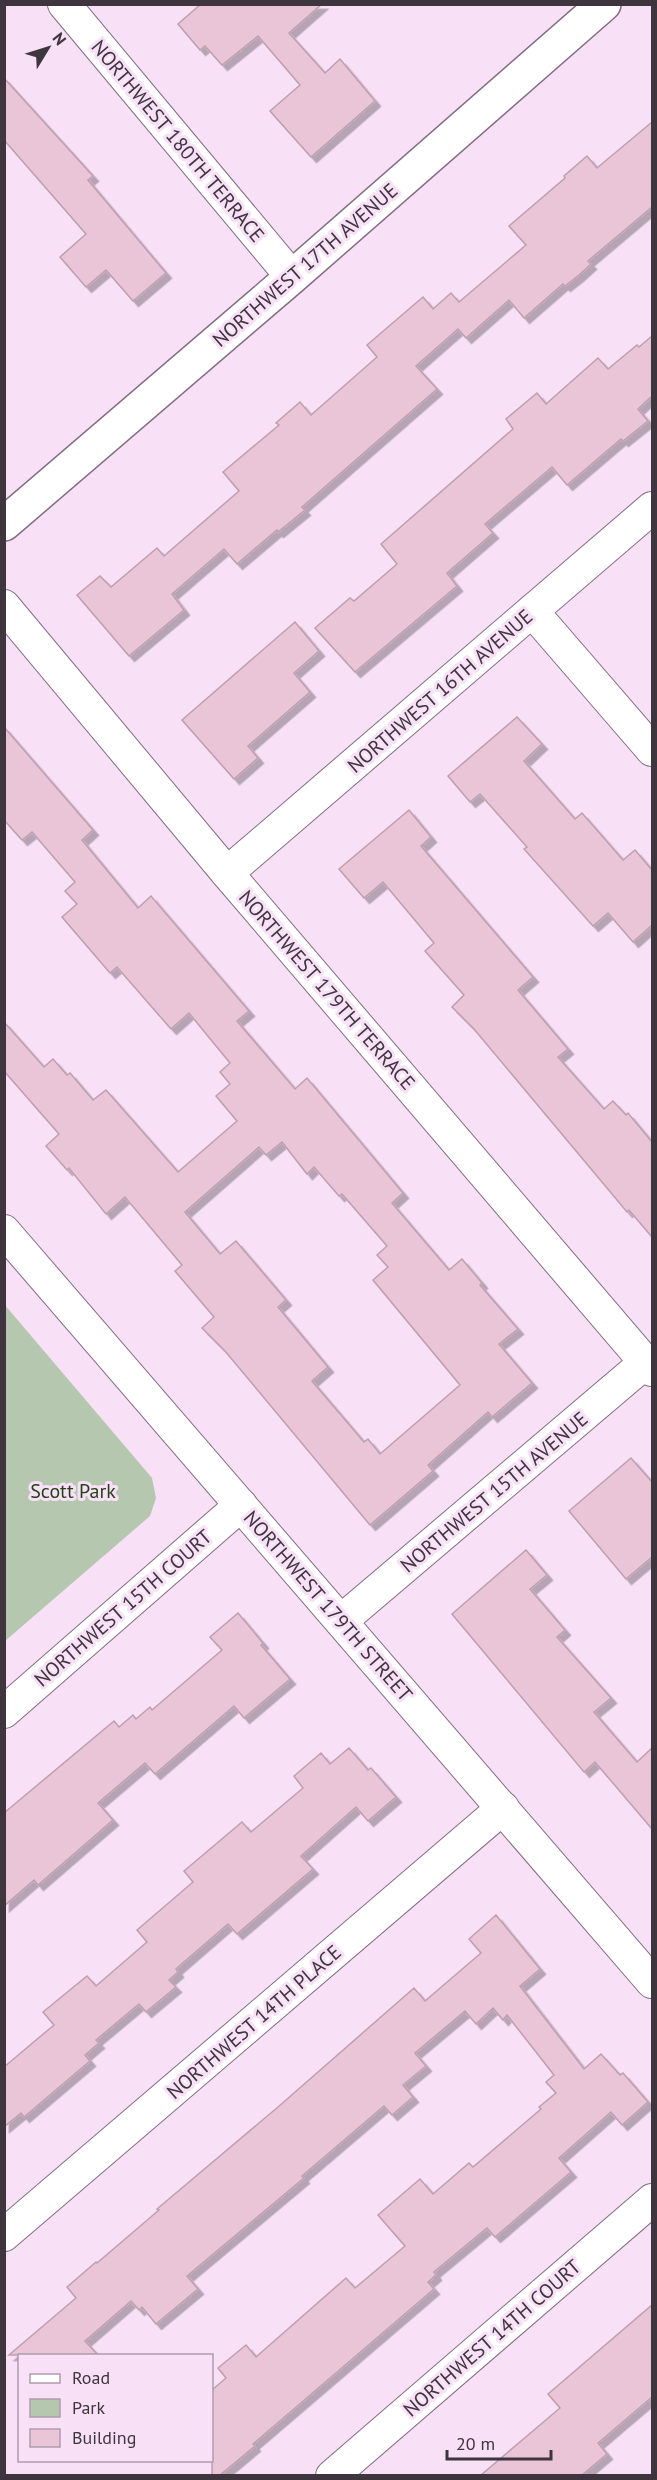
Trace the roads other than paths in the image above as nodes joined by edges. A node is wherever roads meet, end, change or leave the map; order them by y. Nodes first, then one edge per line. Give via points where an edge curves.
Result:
1 (64, 4) edge
2 (604, 4) edge
3 (292, 278) junction
4 (652, 508) edge
5 (4, 524) edge
6 (4, 606) edge
7 (532, 611) junction
8 (652, 750) edge
9 (227, 873) junction
10 (4, 1230) edge
11 (649, 1366) edge
12 (241, 1505) junction
13 (341, 1621) junction
14 (4, 1712) edge
15 (502, 1808) junction
16 (652, 1982) edge
17 (652, 2200) edge
18 (4, 2235) edge
19 (332, 2475) edge

1 - 3 street, NORTHWEST 180TH TERRACE
2 - 3 street, NORTHWEST 17TH AVENUE
3 - 5 street, NORTHWEST 17TH AVENUE
4 - 7 street, NORTHWEST 16TH AVENUE
6 - 9 street, NORTHWEST 179TH TERRACE
7 - 8 street
7 - 9 street, NORTHWEST 16TH AVENUE
9 - 11 street, NORTHWEST 179TH TERRACE
10 - 12 street, NORTHWEST 179TH STREET
11 - 13 street, NORTHWEST 15TH AVENUE
12 - 13 street, NORTHWEST 179TH STREET
12 - 14 street, NORTHWEST 15TH COURT
13 - 15 street, NORTHWEST 179TH STREET
15 - 16 street, NORTHWEST 179TH STREET
15 - 18 street, NORTHWEST 14TH PLACE
17 - 19 street, NORTHWEST 14TH COURT

